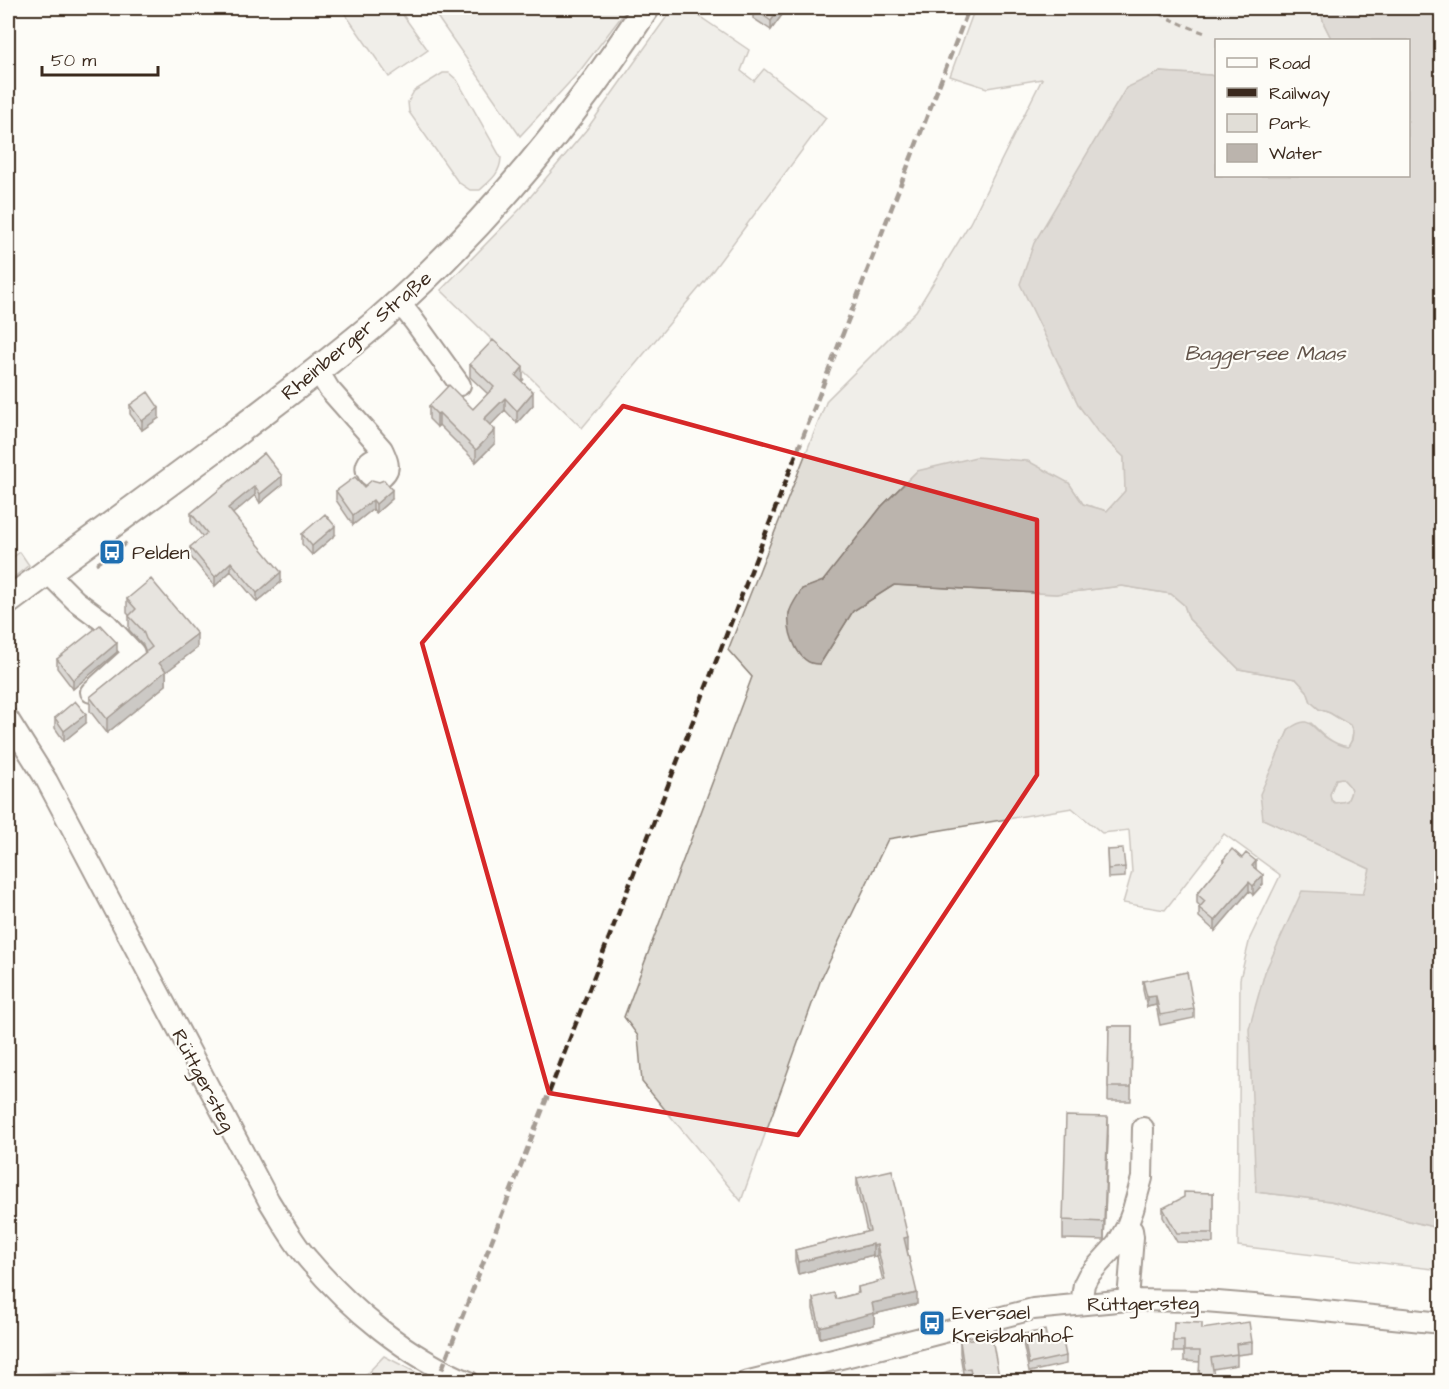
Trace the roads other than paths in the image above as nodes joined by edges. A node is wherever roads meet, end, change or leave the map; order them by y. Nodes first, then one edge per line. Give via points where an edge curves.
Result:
1 (646, 8) edge
2 (399, 302) junction
3 (318, 371) junction
4 (460, 386) dead end
5 (386, 459) dead end
6 (47, 572) junction
7 (8, 601) edge
8 (91, 692) dead end
9 (8, 719) edge
10 (1143, 1128) dead end
11 (1127, 1226) junction
12 (1128, 1300) junction
13 (1081, 1304) junction
14 (1442, 1323) edge
15 (459, 1380) edge
16 (745, 1382) edge

1 - 2 main road, Rheinberger Straße via 597,79 504,197
2 - 3 main road, Rheinberger Straße
2 - 4 street
3 - 5 street
3 - 6 main road, Rheinberger Straße
6 - 7 main road, Rheinberger Straße
6 - 8 street via 134,653
9 - 15 street, Rüttgersteg via 47,781 269,1202 306,1257 351,1305 403,1347
10 - 11 street via 1142,1178
11 - 12 street via 1133,1237
11 - 13 street via 1117,1244 1088,1276
12 - 13 street, Rüttgersteg
12 - 14 street, Rüttgersteg via 1205,1301
13 - 16 street, Rüttgersteg via 1033,1309

